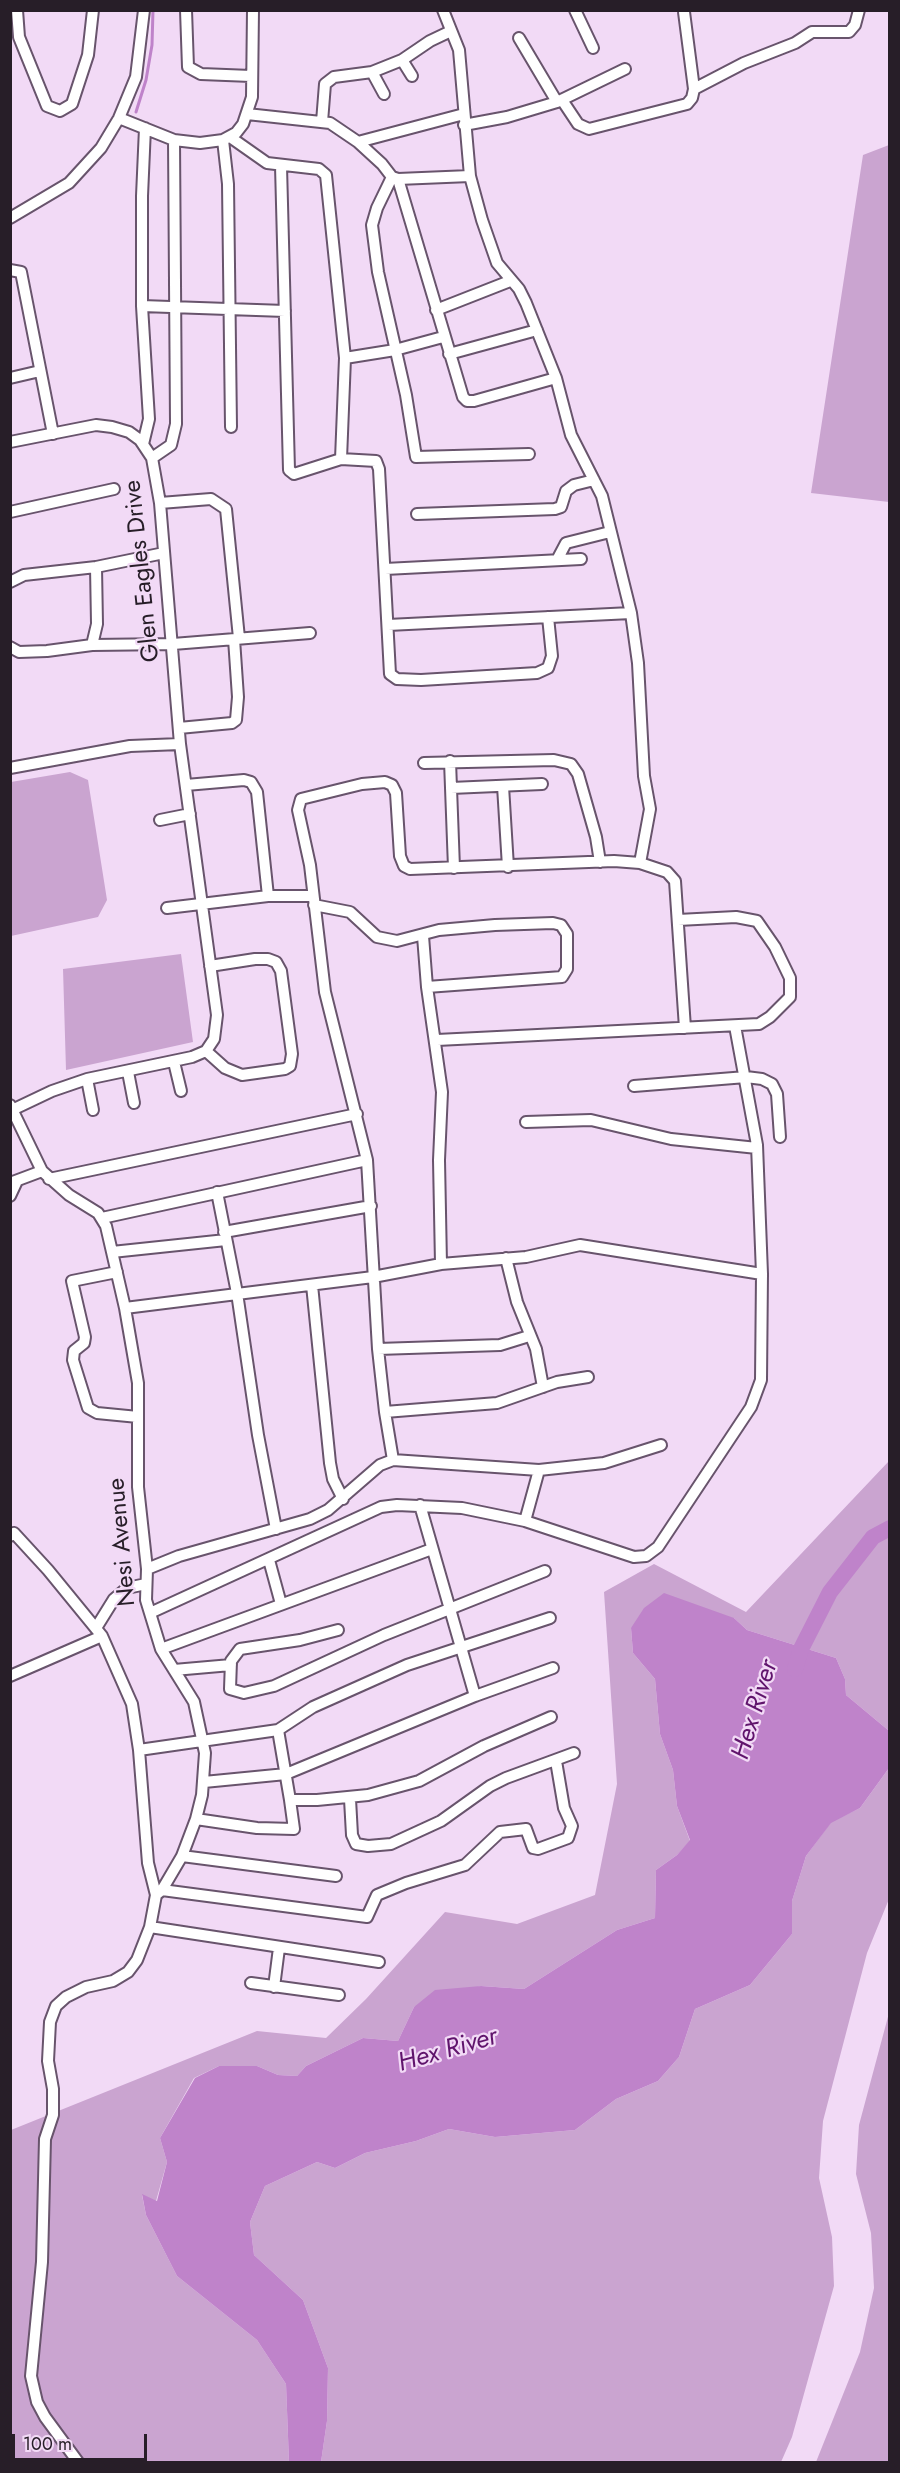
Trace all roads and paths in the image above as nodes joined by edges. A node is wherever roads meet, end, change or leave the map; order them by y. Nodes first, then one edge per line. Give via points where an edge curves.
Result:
1 (16, 10) edge
2 (93, 10) edge
3 (144, 10) edge
4 (186, 10) edge
5 (253, 10) edge
6 (443, 10) edge
7 (575, 10) edge
8 (859, 10) edge
9 (684, 12) dead end
10 (452, 32) junction
11 (519, 38) dead end
12 (593, 48) dead end
13 (402, 60) junction
14 (625, 69) dead end
15 (372, 72) junction
16 (251, 76) junction
17 (412, 76) dead end
18 (694, 89) junction
19 (384, 94) dead end
20 (559, 101) junction
21 (247, 114) junction
22 (119, 118) junction
23 (464, 119) junction
24 (322, 122) junction
25 (145, 128) junction
26 (227, 139) junction
27 (174, 140) junction
28 (358, 142) junction
29 (281, 166) junction
30 (470, 176) junction
31 (395, 178) junction
32 (10, 218) edge
33 (10, 270) edge
34 (510, 280) junction
35 (142, 306) junction
36 (176, 306) junction
37 (229, 309) junction
38 (436, 310) junction
39 (285, 311) junction
40 (537, 330) junction
41 (443, 337) junction
42 (395, 350) junction
43 (449, 354) junction
44 (345, 358) junction
45 (40, 371) junction
46 (10, 378) edge
47 (556, 378) junction
48 (231, 427) dead end
49 (53, 434) junction
50 (10, 442) edge
51 (143, 444) junction
52 (529, 454) dead end
53 (152, 458) junction
54 (341, 459) junction
55 (594, 480) junction
56 (114, 489) dead end
57 (160, 503) junction
58 (10, 512) edge
59 (417, 514) dead end
60 (610, 532) junction
61 (164, 553) junction
62 (581, 559) dead end
63 (557, 560) junction
64 (96, 567) junction
65 (385, 569) junction
66 (10, 582) edge
67 (631, 613) junction
68 (548, 617) junction
69 (388, 626) junction
70 (310, 633) dead end
71 (236, 638) junction
72 (173, 644) junction
73 (92, 645) junction
74 (10, 647) edge
75 (179, 728) junction
76 (180, 744) junction
77 (450, 761) junction
78 (424, 763) dead end
79 (10, 768) edge
80 (542, 784) dead end
81 (186, 785) junction
82 (503, 786) junction
83 (451, 788) junction
84 (190, 814) junction
85 (160, 820) dead end
86 (600, 862) junction
87 (640, 863) junction
88 (508, 867) junction
89 (454, 868) junction
90 (268, 896) junction
91 (314, 901) junction
92 (202, 904) junction
93 (168, 908) dead end
94 (678, 920) junction
95 (423, 936) junction
96 (210, 966) junction
97 (427, 987) junction
98 (735, 1026) junction
99 (685, 1028) junction
100 (437, 1040) junction
101 (206, 1051) junction
102 (174, 1062) junction
103 (128, 1072) junction
104 (746, 1077) junction
105 (87, 1079) junction
106 (634, 1086) dead end
107 (181, 1091) dead end
108 (134, 1103) dead end
109 (11, 1108) edge
110 (93, 1110) dead end
111 (357, 1114) junction
112 (526, 1122) dead end
113 (780, 1137) dead end
114 (757, 1148) junction
115 (368, 1160) junction
116 (45, 1175) junction
117 (14, 1182) edge
118 (217, 1192) junction
119 (10, 1196) edge
120 (371, 1206) junction
121 (102, 1218) junction
122 (225, 1236) junction
123 (112, 1252) junction
124 (506, 1258) junction
125 (441, 1264) junction
126 (117, 1272) junction
127 (762, 1274) junction
128 (374, 1277) junction
129 (312, 1285) junction
130 (237, 1293) junction
131 (125, 1308) junction
132 (529, 1336) junction
133 (378, 1349) junction
134 (588, 1377) dead end
135 (543, 1387) junction
136 (384, 1412) junction
137 (138, 1417) junction
138 (661, 1445) dead end
139 (393, 1460) junction
140 (539, 1470) junction
141 (343, 1499) junction
142 (420, 1505) junction
143 (525, 1521) junction
144 (276, 1529) junction
145 (10, 1536) edge
146 (432, 1549) junction
147 (269, 1560) junction
148 (147, 1569) junction
149 (545, 1571) dead end
150 (146, 1584) junction
151 (281, 1604) junction
152 (450, 1610) junction
153 (150, 1613) junction
154 (550, 1618) dead end
155 (338, 1630) dead end
156 (99, 1632) junction
157 (161, 1649) junction
158 (459, 1649) junction
159 (231, 1665) junction
160 (553, 1668) dead end
161 (174, 1670) junction
162 (10, 1676) edge
163 (475, 1696) junction
164 (551, 1717) dead end
165 (278, 1730) junction
166 (204, 1740) junction
167 (139, 1750) junction
168 (574, 1754) dead end
169 (556, 1761) junction
170 (286, 1774) junction
171 (204, 1782) junction
172 (350, 1799) junction
173 (290, 1800) junction
174 (196, 1819) junction
175 (182, 1856) junction
176 (336, 1876) dead end
177 (159, 1892) junction
178 (150, 1927) junction
179 (279, 1948) junction
180 (380, 1962) dead end
181 (251, 1983) dead end
182 (274, 1987) junction
183 (339, 1995) dead end
184 (78, 2463) edge

1 - 2 street via 19,37 47,106 60,111 72,104 88,55
3 - 22 street via 136,77
4 - 16 street via 188,67 201,74
5 - 16 street
6 - 10 street
7 - 12 street
8 - 18 street via 849,32 812,32
9 - 18 street
10 - 13 street
10 - 23 street via 459,50
11 - 20 street
13 - 15 street
13 - 17 street
14 - 20 street
15 - 19 street
15 - 24 street via 334,77 325,84
16 - 21 street via 252,97
18 - 20 street via 687,104 595,129 578,124
20 - 23 street via 507,117
21 - 24 street
21 - 26 street via 243,124
22 - 25 street
22 - 32 street via 101,148 69,183
23 - 28 street
23 - 30 street
24 - 28 street via 330,123
25 - 27 street
25 - 35 street
26 - 27 street via 200,143
26 - 29 street via 267,163
26 - 37 street
27 - 36 street
28 - 31 street
29 - 39 street
29 - 44 street via 319,169 326,175
30 - 31 street
30 - 34 street via 497,263
31 - 38 street
31 - 42 street via 372,225
33 - 45 street via 21,272
34 - 38 street
34 - 40 street via 519,289
35 - 36 street
35 - 51 street via 149,419
36 - 37 street
36 - 53 street via 176,424 171,445
37 - 39 street
37 - 48 street
38 - 41 street
39 - 54 street via 289,470 294,474
40 - 43 street
40 - 47 street
41 - 42 street
41 - 43 street
42 - 44 street
42 - 52 street via 416,457
43 - 47 street via 460,392 467,401
44 - 54 street
45 - 46 street
45 - 49 street
47 - 55 street via 571,435
49 - 50 street, Glen Eagles Drive
49 - 51 street, Glen Eagles Drive via 96,425 129,432
51 - 53 street, Glen Eagles Drive
53 - 57 street, Glen Eagles Drive
54 - 65 street via 376,461 380,469
55 - 59 street via 573,485 566,491 561,507 555,509
55 - 60 street
56 - 58 street
57 - 61 street, Glen Eagles Drive
57 - 71 street via 211,499 226,508
60 - 63 street via 566,543
60 - 67 street
61 - 64 street
61 - 72 street, Glen Eagles Drive
62 - 63 street
63 - 65 street
64 - 66 street via 24,575
64 - 73 street via 97,624
65 - 69 street
67 - 68 street
67 - 87 street via 650,809
68 - 69 street
68 - 69 street via 552,656 548,668 537,673 433,679 397,679 390,674
70 - 71 street
71 - 72 street
71 - 75 street via 236,720
72 - 73 street
72 - 75 street, Glen Eagles Drive
73 - 74 street via 19,652
75 - 76 street, Glen Eagles Drive
76 - 79 street via 130,746
76 - 81 street, Glen Eagles Drive
77 - 78 street
77 - 83 street
77 - 86 street via 554,760 571,764 578,774 597,837
80 - 82 street
81 - 84 street, Glen Eagles Drive
81 - 90 street via 251,782 257,792
82 - 83 street
82 - 88 street
83 - 89 street
84 - 85 street
84 - 92 street, Glen Eagles Drive
86 - 87 street
86 - 88 street
87 - 94 street via 667,872 675,881
88 - 89 street
89 - 91 street via 404,866 392,785 362,784 301,799 298,810
90 - 91 street
90 - 92 street
91 - 95 street via 350,912 377,937 397,942
91 - 111 street via 327,1002
92 - 93 street
92 - 96 street, Glen Eagles Drive
94 - 98 street via 750,918 757,921 775,947 790,978 790,997 759,1024
94 - 99 street
95 - 97 street
95 - 97 street via 439,930 553,922 561,924 567,934 567,969 562,977
96 - 101 street, Glen Eagles Drive via 217,1028
96 - 101 street via 255,959 276,963 281,971 292,1060 290,1066 278,1072 242,1075 225,1068
97 - 100 street
98 - 99 street
98 - 104 street
99 - 100 street
100 - 125 street via 442,1092
101 - 102 street
102 - 103 street
102 - 107 street
103 - 105 street
103 - 108 street
104 - 106 street
104 - 113 street via 772,1084 777,1094
104 - 114 street
105 - 109 street
105 - 110 street
109 - 116 street
111 - 115 street
111 - 116 street
112 - 114 street via 591,1120 671,1139
114 - 127 street
115 - 118 street
115 - 120 street
116 - 117 street
116 - 121 street
117 - 119 street
118 - 121 street
118 - 122 street
120 - 122 street
120 - 128 street
121 - 123 street, Nesi Avenue
122 - 123 street
122 - 130 street
123 - 126 street, Nesi Avenue
124 - 125 street
124 - 127 street via 580,1245
124 - 132 street
125 - 128 street
126 - 131 street, Nesi Avenue
126 - 137 street via 72,1281 85,1337 74,1351 73,1360 88,1408 109,1415
127 - 143 street via 762,1371 758,1392 658,1547 646,1557 634,1557
128 - 129 street
128 - 133 street
129 - 130 street
129 - 141 street via 330,1463
130 - 131 street
130 - 144 street
131 - 137 street, Nesi Avenue via 138,1383
132 - 133 street via 500,1345
132 - 135 street via 536,1349
133 - 136 street
134 - 135 street
135 - 136 street via 497,1403
136 - 139 street
137 - 148 street, Nesi Avenue via 138,1487
138 - 140 street via 604,1463
139 - 140 street
139 - 141 street via 380,1465
140 - 143 street
141 - 144 street via 310,1519
142 - 143 street via 462,1508
142 - 146 street
142 - 147 street via 381,1507
144 - 148 street
145 - 156 street via 14,1533
146 - 151 street
146 - 152 street
147 - 151 street
147 - 153 street
148 - 150 street, Nesi Avenue
149 - 152 street
150 - 153 street, Nesi Avenue
150 - 156 street via 128,1588 114,1599
151 - 157 street
152 - 158 street
152 - 159 street via 363,1644 274,1686 244,1693 230,1689
153 - 157 street, Nesi Avenue
154 - 158 street
155 - 159 street via 240,1649 233,1655
156 - 162 street
156 - 167 street via 132,1704
157 - 161 street, Nesi Avenue
158 - 163 street
158 - 165 street via 407,1665 313,1707
159 - 161 street
160 - 163 street
161 - 166 street, Nesi Avenue via 194,1702
163 - 170 street
164 - 172 street via 484,1746 419,1781
165 - 166 street
165 - 170 street
166 - 167 street
166 - 171 street, Nesi Avenue
167 - 177 street via 148,1863
168 - 169 street
169 - 172 street via 490,1786 441,1821 391,1844 356,1844
169 - 177 street via 564,1808 572,1826 568,1838 538,1849 526,1829 500,1832 465,1865 377,1895 367,1917
170 - 171 street
170 - 173 street
171 - 174 street, Nesi Avenue
172 - 173 street
173 - 174 street via 294,1829
174 - 175 street, Nesi Avenue
175 - 176 street
175 - 177 street, Nesi Avenue
177 - 178 street, Nesi Avenue
178 - 179 street
178 - 184 street, Nesi Avenue via 143,1949 128,1972 113,1982 66,1997 56,2006 50,2022 48,2061 53,2115 45,2139 42,2262 31,2376 45,2417
179 - 180 street
179 - 182 street
181 - 182 street
182 - 183 street

